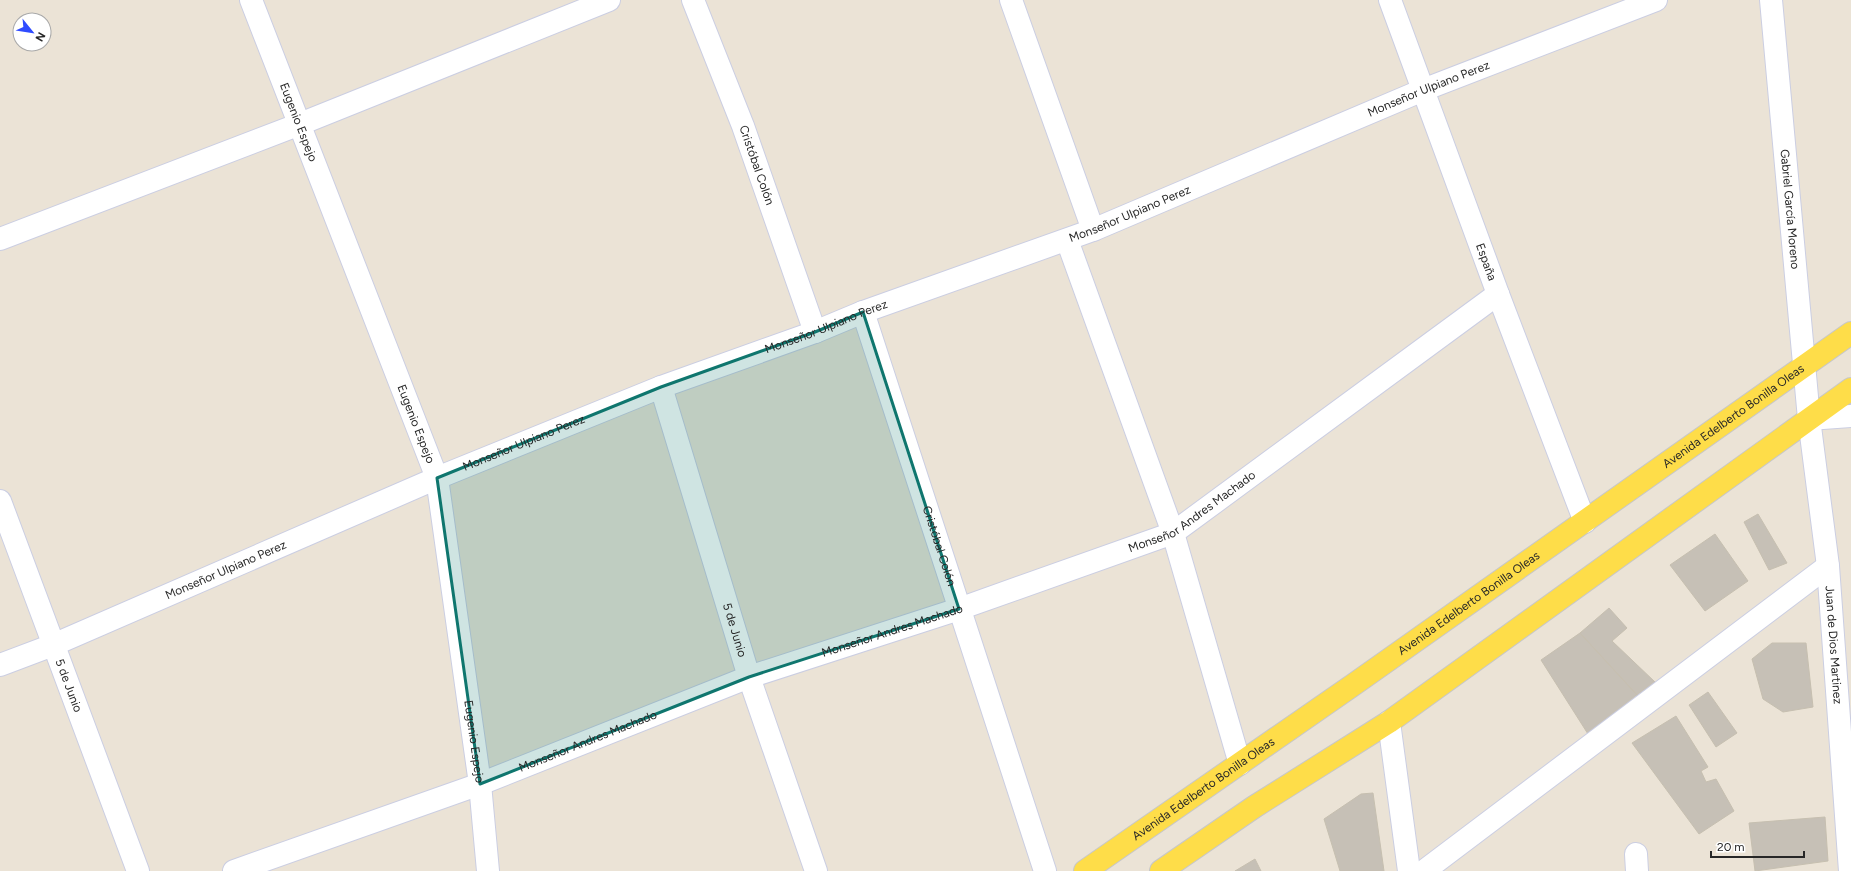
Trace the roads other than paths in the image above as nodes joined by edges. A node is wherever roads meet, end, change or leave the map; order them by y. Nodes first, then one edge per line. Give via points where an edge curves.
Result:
1 (252, 0) edge
2 (609, 0) edge
3 (693, 0) edge
4 (1011, 0) edge
5 (1390, 0) edge
6 (1656, 0) edge
7 (1771, 0) edge
8 (1424, 90) junction
9 (300, 124) junction
10 (1093, 230) junction
11 (0, 239) edge
12 (1067, 240) junction
13 (1498, 294) junction
14 (863, 312) junction
15 (815, 332) junction
16 (1851, 333) edge
17 (1804, 367) junction
18 (661, 387) junction
19 (1851, 389) edge
20 (1851, 416) edge
21 (1809, 419) junction
22 (436, 478) junction
23 (0, 501) edge
24 (1585, 522) junction
25 (1173, 533) junction
26 (1828, 566) junction
27 (959, 609) junction
28 (53, 645) junction
29 (0, 665) edge
30 (749, 678) junction
31 (1389, 722) junction
32 (1240, 764) junction
33 (480, 784) junction
34 (138, 871) edge
35 (234, 871) edge
36 (488, 871) edge
37 (816, 871) edge
38 (1044, 871) edge
39 (1085, 871) edge
40 (1161, 871) edge
41 (1409, 871) edge
42 (1424, 871) edge
43 (1850, 871) edge

1 - 9 street, Eugenio Espejo
2 - 9 street
3 - 15 street, Cristóbal Colón via 743,126
4 - 10 street
5 - 8 street, España
6 - 8 street, Monseñor Ulpiano Perez
7 - 17 street, Gabriel García Moreno
8 - 10 street, Monseñor Ulpiano Perez
8 - 13 street, España
9 - 11 street
9 - 22 street, Eugenio Espejo
10 - 12 street, Monseñor Ulpiano Perez
12 - 14 street, Monseñor Ulpiano Perez
12 - 25 street
13 - 24 street, España
13 - 25 street, Monseñor Andres Machado
14 - 15 street, Monseñor Ulpiano Perez
14 - 27 street, Cristóbal Colón
15 - 18 street, Monseñor Ulpiano Perez
16 - 17 main road, Avenida Edelberto Bonilla Oleas
17 - 21 street, Gabriel García Moreno
17 - 24 main road, Avenida Edelberto Bonilla Oleas
18 - 22 street, Monseñor Ulpiano Perez
18 - 30 street, 5 de Junio
19 - 21 main road
20 - 21 street
21 - 26 street, Juan de Dios Martinez
21 - 31 main road
22 - 28 street, Monseñor Ulpiano Perez
22 - 33 street, Eugenio Espejo
23 - 28 street, 5 de Junio
24 - 32 main road, Avenida Edelberto Bonilla Oleas
25 - 27 street, Monseñor Andres Machado
25 - 32 street
26 - 42 street
26 - 43 street, Juan de Dios Martinez
27 - 30 street, Monseñor Andres Machado
27 - 38 street, Cristóbal Colón
28 - 29 street, Monseñor Ulpiano Perez
28 - 34 street, 5 de Junio
30 - 33 street, Monseñor Andres Machado
30 - 37 street, 5 de Junio
31 - 40 main road via 1254,807
31 - 41 street
32 - 39 main road, Avenida Edelberto Bonilla Oleas
33 - 35 street, Monseñor Andres Machado
33 - 36 street, Eugenio Espejo

